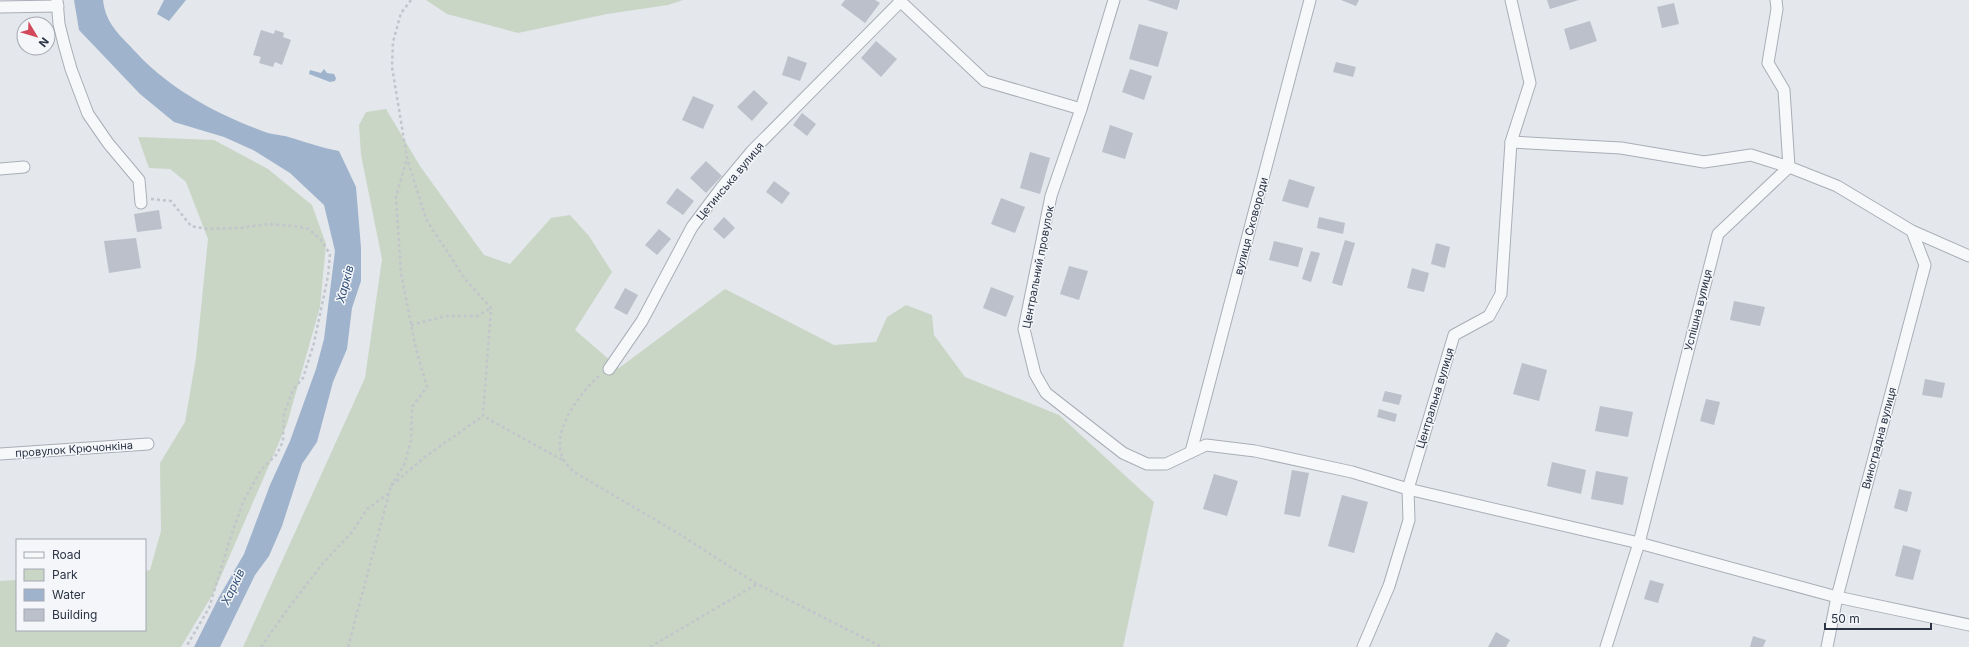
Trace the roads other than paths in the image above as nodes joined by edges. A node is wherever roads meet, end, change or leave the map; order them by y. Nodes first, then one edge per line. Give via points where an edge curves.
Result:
1 (1114, 0) edge
2 (1310, 0) edge
3 (1511, 0) edge
4 (1776, 0) edge
5 (900, 1) edge
6 (58, 3) edge
7 (0, 7) edge
8 (1080, 109) junction
9 (1511, 142) junction
10 (24, 167) dead end
11 (1789, 167) junction
12 (0, 169) edge
13 (141, 201) road end
14 (1912, 231) junction
15 (1969, 256) edge
16 (609, 368) road end
17 (148, 444) dead end
18 (1191, 452) junction
19 (0, 454) edge
20 (1408, 490) junction
21 (1639, 543) junction
22 (1837, 597) junction
23 (1969, 625) edge
24 (1363, 647) edge
25 (1606, 647) edge
26 (1827, 647) edge

1 - 8 street, Центральний провулок
2 - 18 street, вулиця Сковороди
3 - 9 street, Центральна вулиця via 1530,83
4 - 11 street via 1778,9 1768,63 1784,90
5 - 8 street, Цетинська вулиця via 985,81
5 - 16 street, Цетинська вулиця via 752,152 722,187 692,227 642,321
6 - 7 street
6 - 13 street via 59,24 69,63 88,114 139,180
8 - 18 street, Центральний провулок via 1051,196 1024,329 1035,374 1046,393 1123,453 1146,464 1166,464
9 - 11 street via 1621,148 1704,162 1751,155
9 - 20 street, Центральна вулиця via 1501,294 1489,316 1454,335
10 - 12 street
11 - 14 street via 1838,186
11 - 21 street, Успішна вулиця via 1718,234
14 - 15 street
14 - 22 street, Виноградна вулиця via 1925,265
17 - 19 street, провулок Крючонкіна
18 - 20 street, Центральний провулок via 1206,445 1255,451 1352,472
20 - 21 street, Центральний провулок
20 - 24 street, Центральна вулиця via 1409,520 1389,586
21 - 22 street, Центральний провулок
21 - 25 street, Успішна вулиця
22 - 23 street, Центральний провулок
22 - 26 street, Виноградна вулиця

